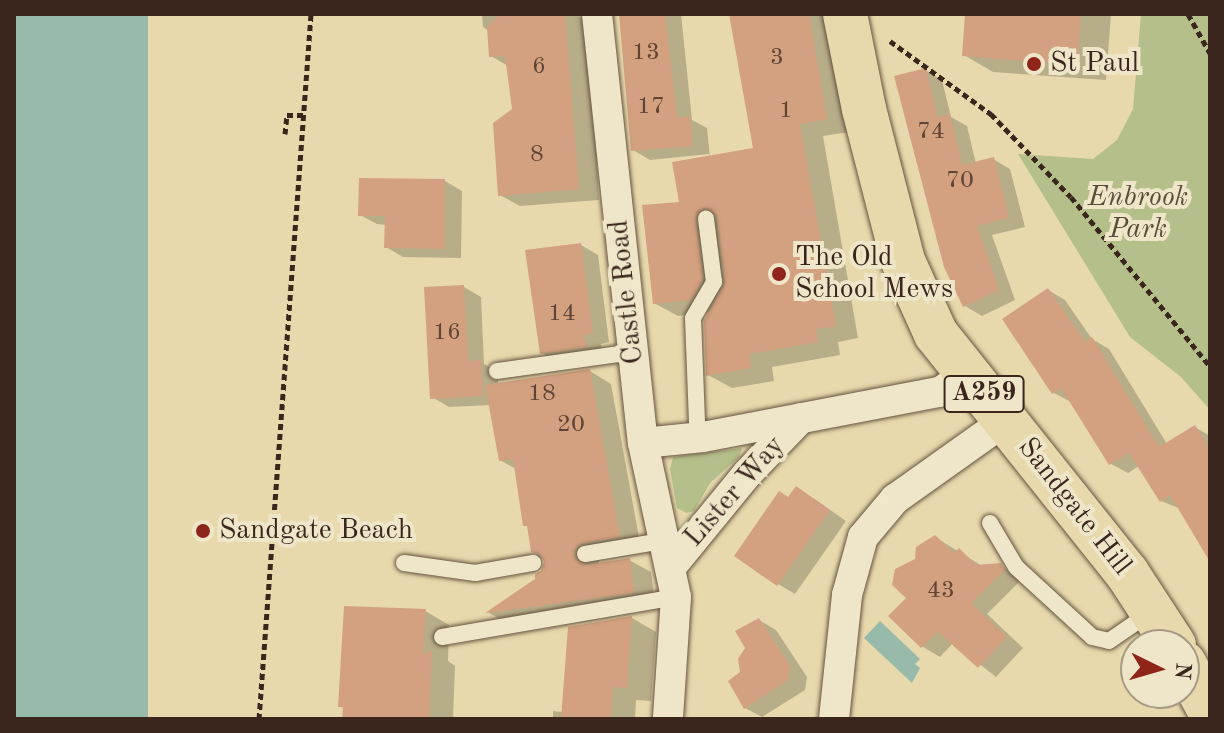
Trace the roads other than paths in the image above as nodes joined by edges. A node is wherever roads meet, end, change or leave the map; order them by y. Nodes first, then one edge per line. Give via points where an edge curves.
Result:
1 (597, 14) edge
2 (862, 26) edge
3 (706, 219) dead end
4 (634, 352) junction
5 (497, 371) dead end
6 (967, 373) junction
7 (801, 418) junction
8 (1006, 420) junction
9 (703, 437) junction
10 (643, 443) junction
11 (990, 523) dead end
12 (585, 554) dead end
13 (667, 554) junction
14 (404, 563) dead end
15 (533, 563) dead end
16 (676, 597) junction
17 (1163, 628) edge
18 (442, 637) dead end
19 (1200, 693) edge
20 (1210, 711) edge
21 (668, 719) edge
22 (834, 719) edge

1 - 4 street, Castle Road
2 - 6 highway, Sandgate Hill / A259 via 864,109 903,261 936,334
3 - 9 lane via 714,282 693,318 697,422
4 - 5 lane
4 - 10 street, Castle Road
6 - 7 street, Lister Way via 940,392
6 - 8 highway, Sandgate Hill / A259
7 - 9 street, Lister Way
7 - 13 street, Lister Way
8 - 17 highway, Sandgate Hill / A259
8 - 22 street via 895,499 863,537 847,595
9 - 10 street, Lister Way
10 - 13 street, Castle Road
11 - 17 lane via 1016,567 1092,637 1109,641
12 - 13 lane
13 - 16 street, Castle Road
14 - 15 lane via 470,573
16 - 18 lane
16 - 21 street, Castle Road
19 - 20 highway

